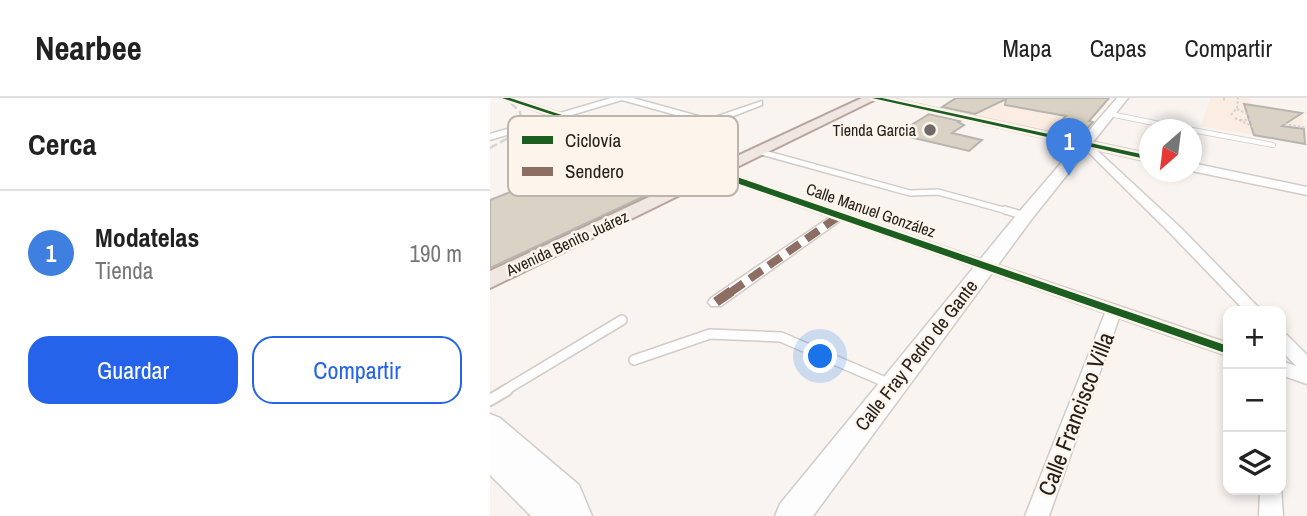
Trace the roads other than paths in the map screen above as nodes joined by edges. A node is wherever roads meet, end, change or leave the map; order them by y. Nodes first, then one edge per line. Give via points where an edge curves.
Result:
1 (505, 98) edge
2 (619, 98) edge
3 (625, 98) edge
4 (874, 98) edge
5 (759, 103) dead end
6 (527, 105) junction
7 (1114, 109) edge
8 (524, 116) edge
9 (559, 116) joint
10 (688, 116) edge
11 (725, 116) edge
12 (1141, 119) edge
13 (508, 131) edge
14 (1202, 132) edge
15 (490, 136) edge
16 (1085, 144) junction
17 (1273, 145) dead end
18 (761, 152) junction
19 (1139, 156) edge
20 (738, 163) edge
21 (1202, 169) edge
22 (738, 179) edge
23 (1307, 191) edge
24 (668, 196) edge
25 (839, 216) junction
26 (1025, 216) junction
27 (986, 266) junction
28 (490, 280) edge
29 (716, 302) dead end
30 (1249, 306) edge
31 (1114, 311) junction
32 (622, 320) dead end
33 (1286, 344) edge
34 (1223, 348) edge
35 (634, 360) dead end
36 (1307, 366) edge
37 (1284, 369) edge
38 (1307, 377) edge
39 (892, 385) junction
40 (490, 400) edge
41 (490, 426) edge
42 (490, 455) edge
43 (1271, 495) edge
44 (560, 511) edge
45 (792, 516) edge
46 (1037, 516) edge
47 (1271, 516) edge

1 - 6 street, Calle Manuel González
2 - 9 street
3 - 10 street
4 - 16 street
4 - 18 main road, Avenida Benito Juárez
5 - 11 street
6 - 8 street via 520,109
6 - 9 street, Calle Manuel González
7 - 12 lane
7 - 16 main road, Calle Fray Pedro de Gante
13 - 15 street
14 - 17 lane
16 - 19 street
16 - 26 main road, Calle Fray Pedro de Gante
16 - 30 street
18 - 20 main road, Avenida Benito Juárez
18 - 26 lane via 910,194 938,192
21 - 23 street
22 - 25 street, Calle Manuel González
24 - 28 main road, Avenida Benito Juárez
25 - 27 street, Calle Manuel González
25 - 29 street
26 - 27 main road, Calle Fray Pedro de Gante
27 - 31 street, Calle Manuel González
27 - 39 main road, Calle Fray Pedro de Gante
31 - 34 street, Calle Manuel González
31 - 46 street, Calle Francisco Villa
32 - 40 lane
33 - 36 street
35 - 39 lane via 710,334 781,337
37 - 38 street
39 - 45 main road, Calle Fray Pedro de Gante
41 - 44 street
42 - 44 street
43 - 47 street

